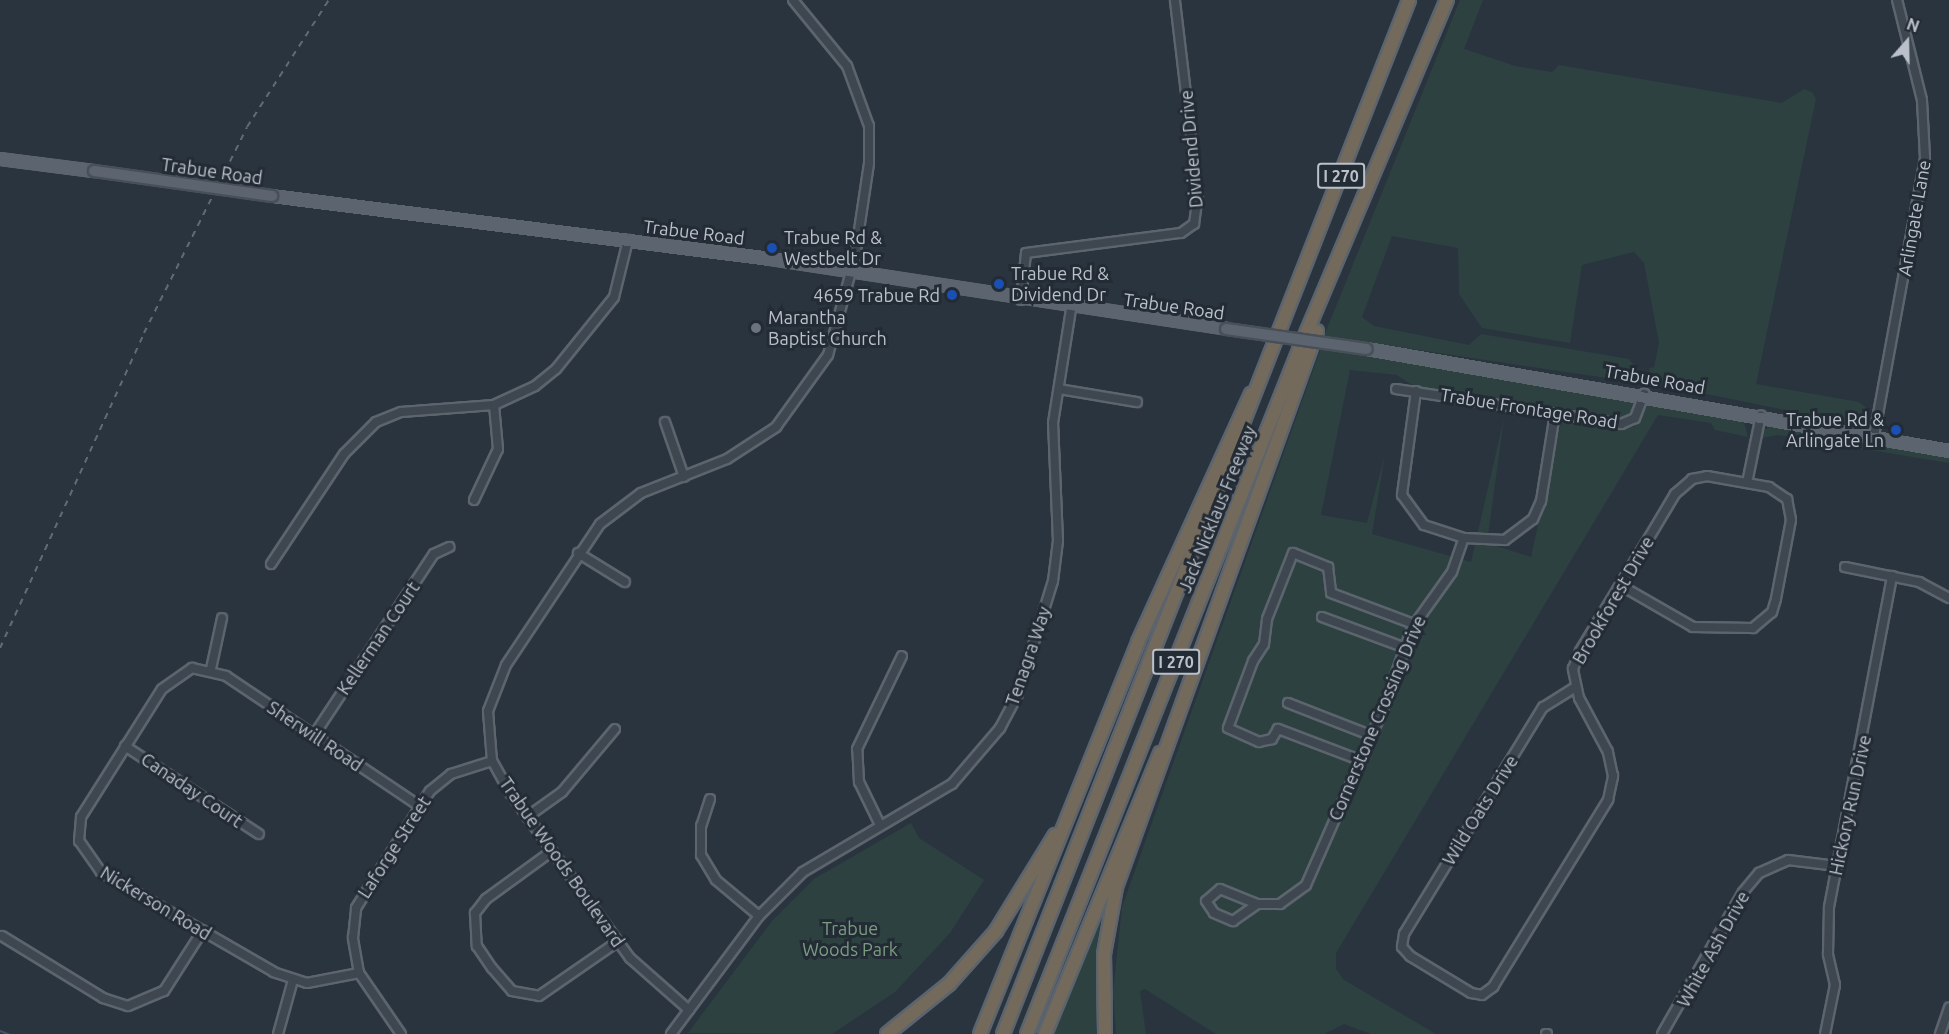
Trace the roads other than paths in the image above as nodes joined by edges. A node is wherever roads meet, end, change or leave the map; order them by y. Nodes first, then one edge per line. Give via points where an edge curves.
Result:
1 (793, 0) edge
2 (1175, 0) edge
3 (1410, 0) edge
4 (1447, 0) edge
5 (1897, 0) edge
6 (0, 159) edge
7 (628, 240) junction
8 (851, 270) junction
9 (1329, 291) junction
10 (1022, 300) junction
11 (1071, 309) junction
12 (1271, 351) junction
13 (1059, 389) junction
14 (1396, 389) dead end
15 (1416, 391) junction
16 (1644, 394) junction
17 (1137, 402) dead end
18 (494, 405) junction
19 (1555, 414) junction
20 (1761, 415) junction
21 (664, 422) dead end
22 (1874, 436) junction
23 (1949, 451) edge
24 (684, 477) junction
25 (1747, 483) junction
26 (474, 500) dead end
27 (1464, 538) junction
28 (449, 548) dead end
29 (578, 553) junction
30 (271, 564) dead end
31 (1845, 567) dead end
32 (1892, 576) junction
33 (625, 582) dead end
34 (1620, 585) junction
35 (1949, 598) edge
36 (1322, 617) dead end
37 (222, 618) dead end
38 (1414, 624) junction
39 (1406, 648) junction
40 (902, 656) dead end
41 (211, 669) junction
42 (1574, 688) junction
43 (1288, 703) dead end
44 (615, 729) dead end
45 (1171, 734) junction
46 (314, 735) junction
47 (1370, 735) junction
48 (125, 746) junction
49 (1357, 759) junction
50 (492, 761) junction
51 (710, 799) dead end
52 (418, 805) junction
53 (1071, 809) junction
54 (527, 817) junction
55 (880, 825) junction
56 (259, 834) dead end
57 (552, 851) junction
58 (1837, 866) junction
59 (1257, 904) junction
60 (759, 916) junction
61 (203, 930) junction
62 (3, 936) dead end
63 (617, 942) junction
64 (359, 973) junction
65 (293, 980) junction
66 (1482, 995) joint
67 (1949, 1008) edge
68 (689, 1010) junction
69 (278, 1034) edge
70 (401, 1034) edge
71 (671, 1034) edge
72 (887, 1034) edge
73 (980, 1034) edge
74 (1003, 1034) edge
75 (1027, 1034) edge
76 (1046, 1034) edge
77 (1105, 1034) edge
78 (1662, 1034) edge
79 (1825, 1034) edge
80 (1940, 1034) edge

1 - 8 street, Trabue Woods Boulevard via 847,66 867,116 869,163
2 - 10 street, Dividend Drive via 1198,194 1194,224 1181,233 1026,253
3 - 12 highway, Jack Nicklaus Freeway / I 270
4 - 9 highway, Jack Nicklaus Freeway / I 270
5 - 22 street, Arlingate Lane via 1922,100 1925,158
6 - 7 main road, Trabue Road, bridge
7 - 8 main road, Trabue Road
7 - 18 street via 614,297 594,325 535,387
8 - 10 main road, Trabue Road
8 - 24 street, Trabue Woods Boulevard via 828,355 796,407 743,451
9 - 45 highway
9 - 75 highway, Jack Nicklaus Freeway / I 270 via 1299,350
10 - 11 main road, Trabue Road
11 - 13 street, Tenagra Way
11 - 16 main road, Trabue Road, bridge via 1367,349
12 - 53 highway via 1138,642
12 - 74 highway, Jack Nicklaus Freeway / I 270
13 - 17 street
13 - 55 street, Tenagra Way via 1051,462 1058,541 1053,581 1018,694 965,771 921,806
14 - 15 street, Trabue Frontage Road
15 - 19 street, Trabue Frontage Road
15 - 27 street via 1402,495 1424,525
16 - 19 street, Trabue Frontage Road via 1639,411 1626,423
16 - 20 main road, Trabue Road
18 - 26 street via 498,449
18 - 30 street via 401,412 376,422 344,454
19 - 27 street via 1541,501 1533,519 1505,540
20 - 22 main road, Trabue Road
20 - 25 street
21 - 24 street
22 - 23 main road, Trabue Road
24 - 29 street, Trabue Woods Boulevard via 624,504
25 - 34 street, Brookforest Drive via 1707,476 1686,483
25 - 34 street via 1776,490 1791,512 1776,599 1763,622 1742,630 1693,627
27 - 38 street, Cornerstone Crossing Drive via 1452,572
28 - 46 street, Kellerman Court via 434,554
29 - 33 street
29 - 50 street, Trabue Woods Boulevard via 496,686 488,711
31 - 32 street
32 - 35 street
32 - 58 street, Hickory Run Drive
34 - 42 street, Brookforest Drive via 1580,651
36 - 39 street
37 - 41 street
38 - 39 street, Cornerstone Crossing Drive
38 - 49 street via 1331,593 1328,567 1293,554 1268,619 1264,644 1252,661 1228,728 1259,742 1272,739 1278,729
39 - 47 street, Cornerstone Crossing Drive
40 - 55 street via 857,749 859,782
41 - 46 street, Sherwill Road
41 - 48 street, Nickerson Road via 175,675
42 - 66 street, Brookforest Drive via 1608,752 1613,776 1608,800 1493,987
42 - 66 street, Wild Oats Drive via 1543,707 1404,934 1402,946 1410,956
43 - 47 street
44 - 54 street via 562,792
45 - 76 highway via 1123,835
45 - 77 highway via 1111,910 1103,964
46 - 52 street, Sherwill Road
47 - 49 street, Cornerstone Crossing Drive
48 - 56 street, Canaday Court
48 - 61 street, Nickerson Road via 81,817 84,854 101,872
49 - 59 street, Cornerstone Crossing Drive via 1306,885 1280,904
50 - 52 street, Laforge Street via 452,774
50 - 54 street, Trabue Woods Boulevard
51 - 60 street via 701,826 701,855 716,880
52 - 64 street, Laforge Street via 356,908 353,938
53 - 72 highway via 996,931 949,984
53 - 73 highway
54 - 57 street, Trabue Woods Boulevard
55 - 60 street, Tenagra Way via 803,872
57 - 63 street, Trabue Woods Boulevard
57 - 63 street via 486,899 475,913 477,946 492,968 512,991 539,996
58 - 78 street, White Ash Drive via 1788,860 1759,873
58 - 79 street, Hickory Run Drive via 1827,922 1835,985
59 - 59 street, Cornerstone Crossing Drive via 1233,921 1214,914 1206,901 1220,888
60 - 68 street, Tenagra Way
61 - 62 street via 164,991 128,1006 103,998
61 - 65 street, Nickerson Road
63 - 68 street, Trabue Woods Boulevard via 649,981
64 - 65 street, Nickerson Road via 324,983
64 - 70 street
65 - 69 street
67 - 80 street
68 - 71 street, Tenagra Way

